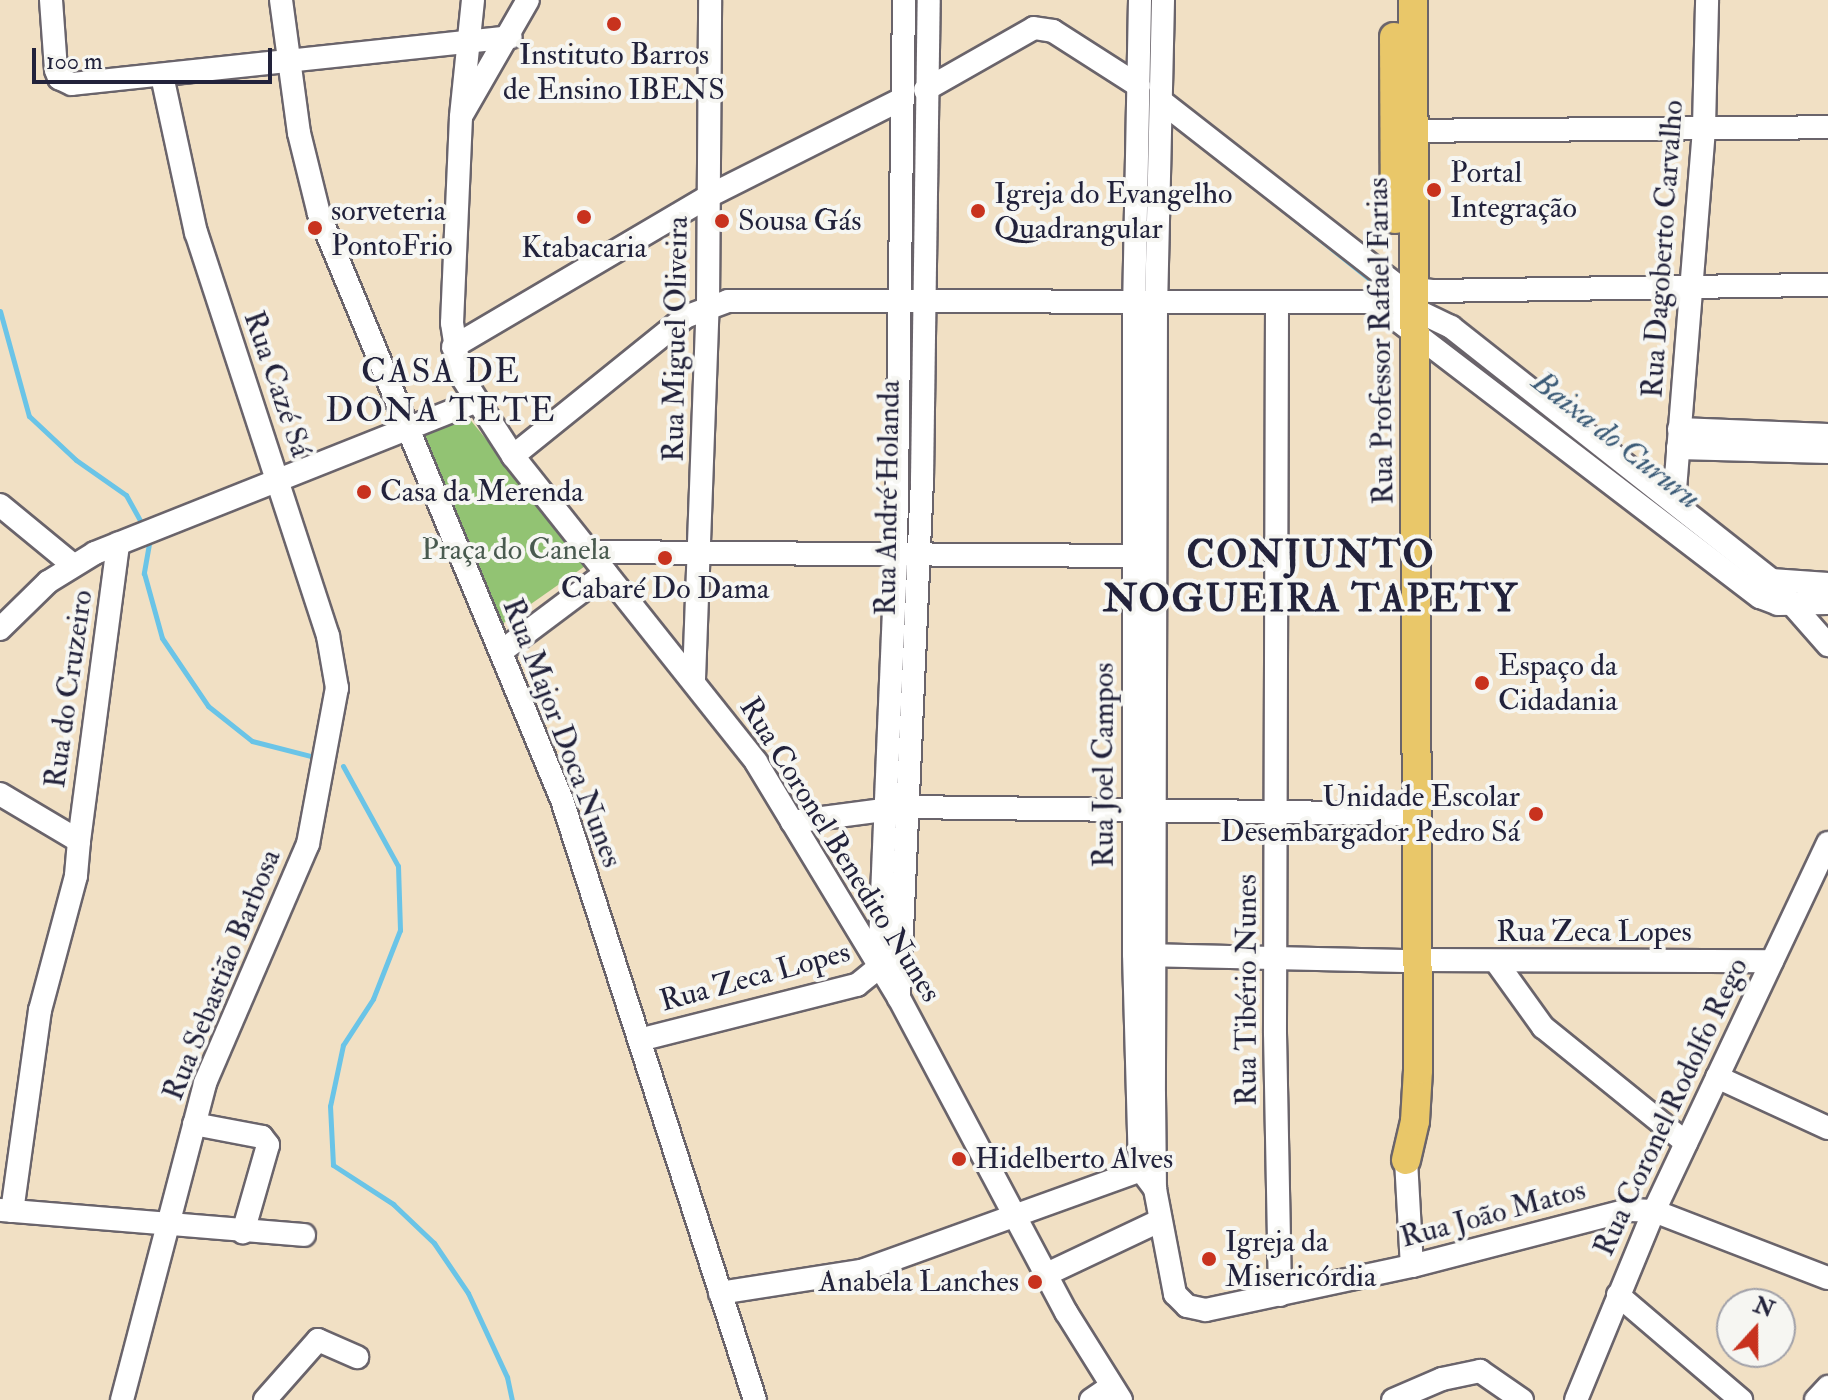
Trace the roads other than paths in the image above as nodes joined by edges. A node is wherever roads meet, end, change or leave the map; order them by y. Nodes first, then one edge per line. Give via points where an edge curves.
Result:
1 (51, 0) edge
2 (281, 0) edge
3 (473, 0) edge
4 (528, 0) edge
5 (710, 0) edge
6 (904, 0) edge
7 (929, 0) edge
8 (1140, 0) edge
9 (1163, 0) edge
10 (1395, 0) edge
11 (1413, 0) edge
12 (1707, 0) edge
13 (510, 37) junction
14 (466, 40) junction
15 (289, 59) junction
16 (162, 76) junction
17 (1139, 86) junction
18 (925, 90) junction
19 (902, 99) junction
20 (1161, 101) junction
21 (461, 117) junction
22 (1150, 127) junction
23 (1704, 127) junction
24 (1828, 127) edge
25 (1403, 131) junction
26 (709, 196) junction
27 (1828, 285) edge
28 (1691, 288) junction
29 (911, 303) junction
30 (1145, 304) junction
31 (1277, 305) junction
32 (708, 306) junction
33 (1408, 307) junction
34 (453, 347) junction
35 (475, 402) junction
36 (407, 430) junction
37 (1828, 435) edge
38 (1678, 439) junction
39 (1828, 452) edge
40 (513, 456) junction
41 (278, 480) junction
42 (1674, 502) junction
43 (0, 505) edge
44 (124, 542) junction
45 (590, 552) junction
46 (702, 553) junction
47 (896, 554) junction
48 (919, 554) junction
49 (1133, 556) junction
50 (73, 565) junction
51 (606, 573) junction
52 (1779, 583) junction
53 (1828, 584) edge
54 (1828, 603) edge
55 (1788, 604) junction
56 (0, 629) edge
57 (1828, 645) edge
58 (502, 651) junction
59 (694, 679) junction
60 (336, 711) joint
61 (0, 794) edge
62 (896, 807) junction
63 (1144, 810) junction
64 (1277, 814) junction
65 (1410, 814) junction
66 (792, 822) junction
67 (71, 834) junction
68 (1828, 843) edge
69 (1144, 955) junction
70 (1277, 960) junction
71 (1411, 960) junction
72 (1772, 961) junction
73 (1497, 963) junction
74 (879, 967) junction
75 (899, 998) junction
76 (643, 1039) junction
77 (1717, 1077) junction
78 (194, 1124) junction
79 (1828, 1128) edge
80 (1686, 1143) junction
81 (1406, 1160) joint
82 (1148, 1167) junction
83 (6, 1211) edge
84 (1654, 1211) junction
85 (1016, 1217) junction
86 (1159, 1221) junction
87 (165, 1227) junction
88 (243, 1232) junction
89 (304, 1235) dead end
90 (1412, 1266) junction
91 (1047, 1274) junction
92 (1828, 1278) edge
93 (720, 1293) junction
94 (1280, 1295) junction
95 (1618, 1295) junction
96 (357, 1357) dead end
97 (1828, 1387) edge
98 (1116, 1393) edge
99 (122, 1400) edge
100 (265, 1400) edge
101 (755, 1400) edge
102 (1091, 1400) edge
103 (1393, 1400) edge
104 (1522, 1400) edge
105 (1576, 1400) edge
106 (1741, 1400) edge
107 (1816, 1400) edge

1 - 16 street via 59,78 82,84
2 - 15 street, Rua Major Doca Nunes
3 - 14 street
4 - 13 street, Rua Coronel Benedito Nunes
5 - 26 street, Rua Miguel Oliveira
6 - 19 street, Rua André Holanda
7 - 18 street, Rua André Holanda
8 - 17 street, Rua Joel Campos
9 - 20 street, Rua Joel Campos
10 - 25 main road, Rua Professor Rafael Farias
11 - 25 main road, Rua Professor Rafael Farias
12 - 23 street, Rua Dagoberto Carvalho
13 - 14 street
13 - 21 street, Rua Coronel Benedito Nunes
14 - 15 street
14 - 21 street
15 - 16 street
15 - 36 street, Rua Major Doca Nunes via 305,167 319,214
16 - 41 street, Rua Cazé Sá via 196,233
17 - 18 street via 1053,31 1034,28
17 - 22 street, Rua Joel Campos
18 - 29 street, Rua André Holanda
19 - 26 street
19 - 29 street, Rua André Holanda
20 - 22 street, Rua Joel Campos
20 - 33 street
21 - 34 street, Rua Coronel Benedito Nunes
22 - 30 street, Rua Joel Campos
23 - 24 street
23 - 25 street
23 - 28 street, Rua Dagoberto Carvalho
25 - 33 main road, Rua Professor Rafael Farias
26 - 32 street, Rua Miguel Oliveira
26 - 34 street
27 - 28 street
28 - 33 street
28 - 38 street, Rua Dagoberto Carvalho
29 - 30 street
29 - 32 street via 750,300
29 - 47 street, Rua André Holanda
29 - 48 street, Rua André Holanda
30 - 31 street
30 - 49 street, Rua Joel Campos
30 - 63 street, Rua Joel Campos
31 - 33 street
31 - 64 street, Rua Tibério Nunes
32 - 40 street via 685,317
32 - 46 street, Rua Miguel Oliveira
33 - 42 street via 1451,327
33 - 55 street via 1760,597
33 - 65 main road, Rua Professor Rafael Farias
34 - 35 street, Rua Coronel Benedito Nunes
35 - 36 street
35 - 40 street, Rua Coronel Benedito Nunes
36 - 41 street
36 - 58 street, Rua Major Doca Nunes
37 - 38 street
38 - 39 street
38 - 42 street, Rua Dagoberto Carvalho
40 - 45 street, Rua Coronel Benedito Nunes
41 - 44 street
41 - 60 street, Rua Cazé Sá via 328,636
42 - 52 street
43 - 50 street
44 - 50 street
44 - 67 street, Rua do Cruzeiro
45 - 46 street
45 - 51 street, Rua Coronel Benedito Nunes
46 - 47 street
46 - 59 street, Rua Miguel Oliveira
47 - 48 street
47 - 62 street, Rua André Holanda
48 - 49 street
48 - 62 street, Rua André Holanda
49 - 63 street, Rua Joel Campos
50 - 56 street
51 - 58 street
51 - 59 street, Rua Coronel Benedito Nunes
52 - 53 street
52 - 55 street
54 - 55 street
55 - 57 street
58 - 76 street, Rua Major Doca Nunes via 562,800
59 - 66 street, Rua Coronel Benedito Nunes via 756,762
60 - 78 street, Rua Sebastião Barbosa via 308,844 205,1083
61 - 67 street
62 - 63 street
62 - 66 street
62 - 74 street, Rua André Holanda
62 - 75 street, Rua André Holanda
63 - 64 street
63 - 69 street, Rua Joel Campos
64 - 65 street
64 - 70 street, Rua Tibério Nunes
65 - 71 main road, Rua Professor Rafael Farias
66 - 74 street, Rua Coronel Benedito Nunes
67 - 83 street, Rua do Cruzeiro via 76,876 40,1010
68 - 72 street, Rua Coronel Rodolfo Rego
69 - 70 street, Rua Zeca Lopes
69 - 82 street, Rua Joel Campos
70 - 71 street, Rua Zeca Lopes
70 - 94 street, Rua Tibério Nunes
71 - 73 street, Rua Zeca Lopes
71 - 81 main road, Rua Professor Rafael Farias via 1401,1119
72 - 73 street, Rua Zeca Lopes
72 - 77 street, Rua Coronel Rodolfo Rego
73 - 80 street via 1543,1027
74 - 75 street, Rua Coronel Benedito Nunes
74 - 76 street, Rua Zeca Lopes via 857,985
75 - 85 street, Rua Coronel Benedito Nunes
76 - 93 street, Rua Major Doca Nunes
77 - 79 street
77 - 80 street, Rua Coronel Rodolfo Rego
78 - 87 street, Rua Sebastião Barbosa
78 - 88 street via 262,1137 268,1145
80 - 84 street, Rua Coronel Rodolfo Rego
81 - 90 street, Rua Professor Rafael Farias
82 - 85 street
82 - 86 street
83 - 87 street
84 - 90 street, Rua João Matos via 1629,1210
84 - 92 street
84 - 95 street, Rua Coronel Rodolfo Rego
85 - 91 street, Rua Coronel Benedito Nunes
85 - 93 street via 861,1271
86 - 91 street
86 - 94 street, Rua João Matos via 1175,1294 1187,1306 1206,1310
87 - 88 street
87 - 99 street, Rua Sebastião Barbosa
88 - 89 street
90 - 94 street, Rua João Matos
91 - 98 street, Rua Coronel Benedito Nunes
93 - 101 street, Rua Major Doca Nunes
95 - 105 street, Rua Coronel Rodolfo Rego
95 - 106 street
96 - 100 street via 318,1340
97 - 107 street
98 - 102 street
103 - 104 street via 1469,1371 1498,1380

